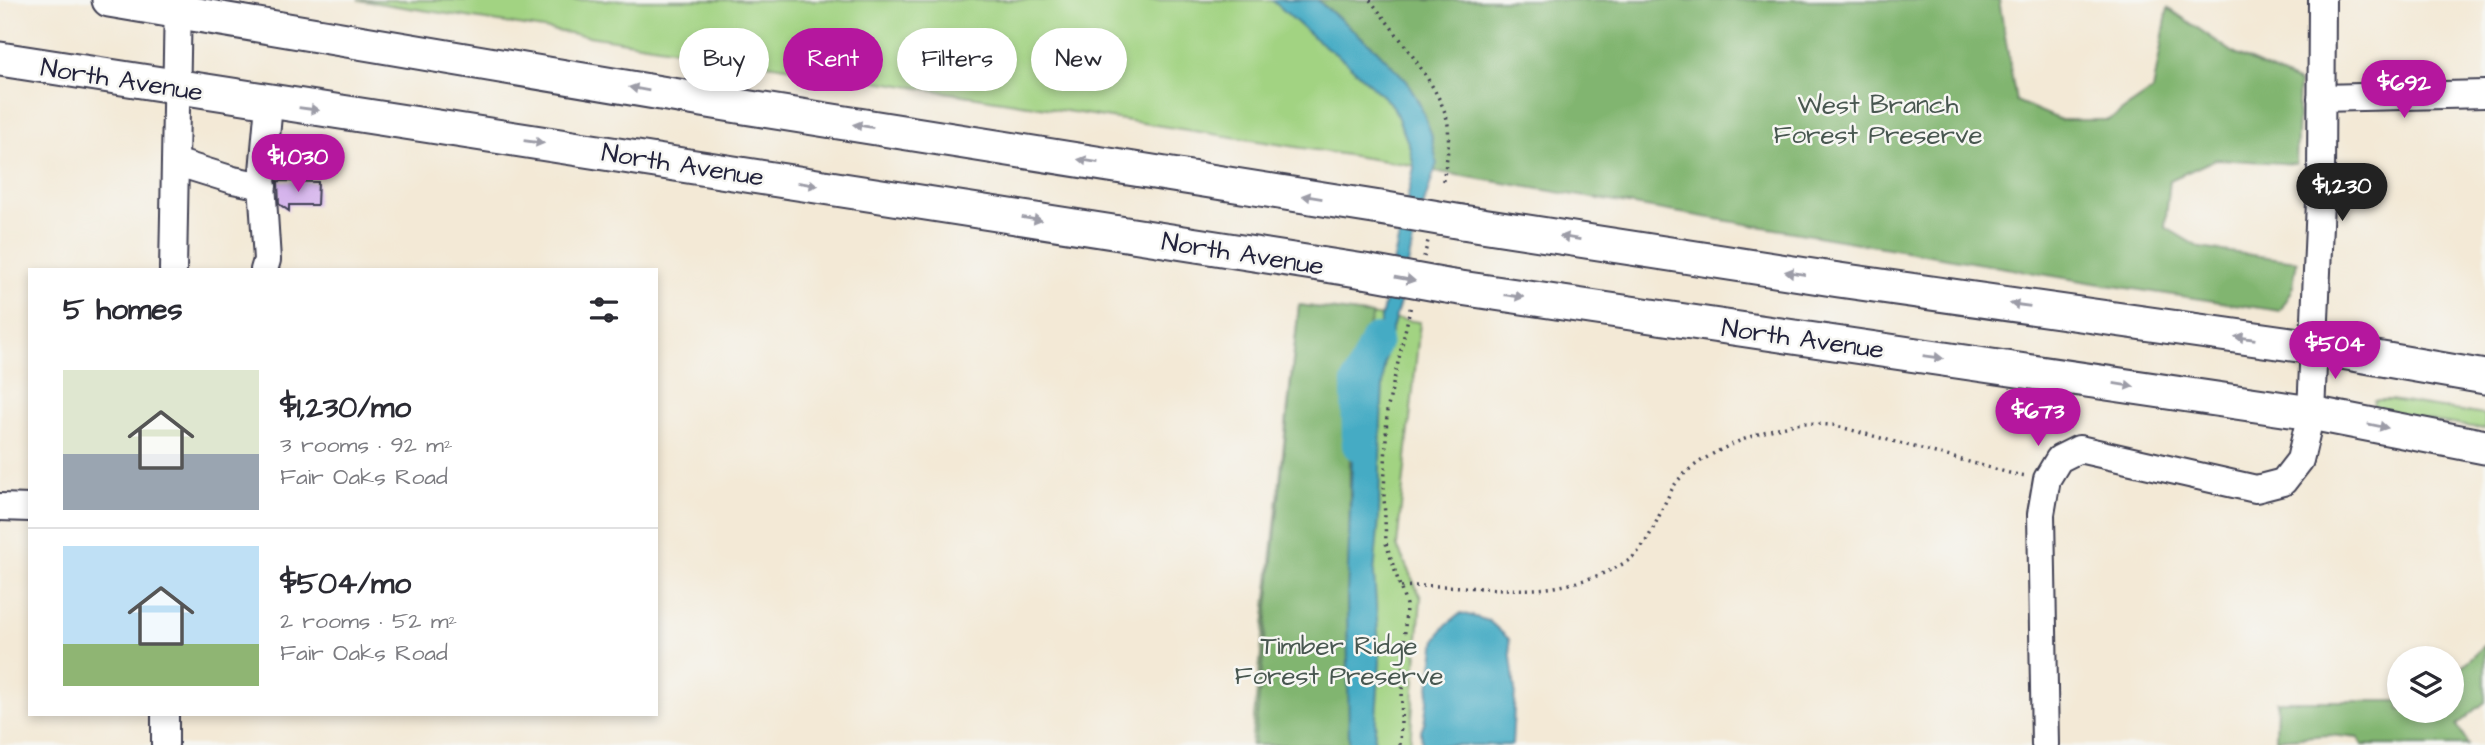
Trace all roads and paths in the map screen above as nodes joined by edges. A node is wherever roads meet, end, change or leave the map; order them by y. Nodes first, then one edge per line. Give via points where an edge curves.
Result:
1 (110, 0) edge
2 (1370, 0) edge
3 (2322, 0) edge
4 (178, 5) edge
5 (0, 59) edge
6 (177, 88) junction
7 (2485, 94) edge
8 (2321, 98) junction
9 (269, 103) junction
10 (175, 162) junction
11 (1442, 185) dead end
12 (263, 186) junction
13 (173, 268) edge
14 (265, 268) edge
15 (1412, 303) dead end
16 (2313, 347) junction
17 (2485, 377) edge
18 (2311, 413) junction
19 (2485, 447) edge
20 (2047, 479) junction
21 (0, 507) edge
22 (28, 508) edge
23 (1401, 587) junction
24 (165, 716) edge
25 (165, 745) edge
26 (1400, 745) edge
27 (2045, 745) edge

1 - 4 main road
2 - 11 path via 1440,100 1448,122 1449,149
3 - 8 street
4 - 6 street
16 -> 4 main road, bridge via 1826,278 731,105
5 - 6 main road, North Avenue
6 - 9 main road, North Avenue
6 - 10 street
7 - 8 street
8 - 16 street
9 - 12 street
9 -> 18 main road, North Avenue, bridge via 725,170 1447,286
10 - 12 street
10 - 13 street
12 - 14 street
15 - 23 path via 1387,411 1386,543
16 - 17 main road
16 - 18 street
18 -> 19 main road, North Avenue
18 - 20 street via 2300,460 2283,482 2256,489 2078,449 2059,459
20 - 23 path via 1833,425 1806,423 1740,441 1684,473 1641,547 1628,561 1609,569 1576,582 1536,589 1436,584
20 - 27 street via 2041,514
21 - 22 street
23 - 26 path via 1406,605
24 - 25 street

